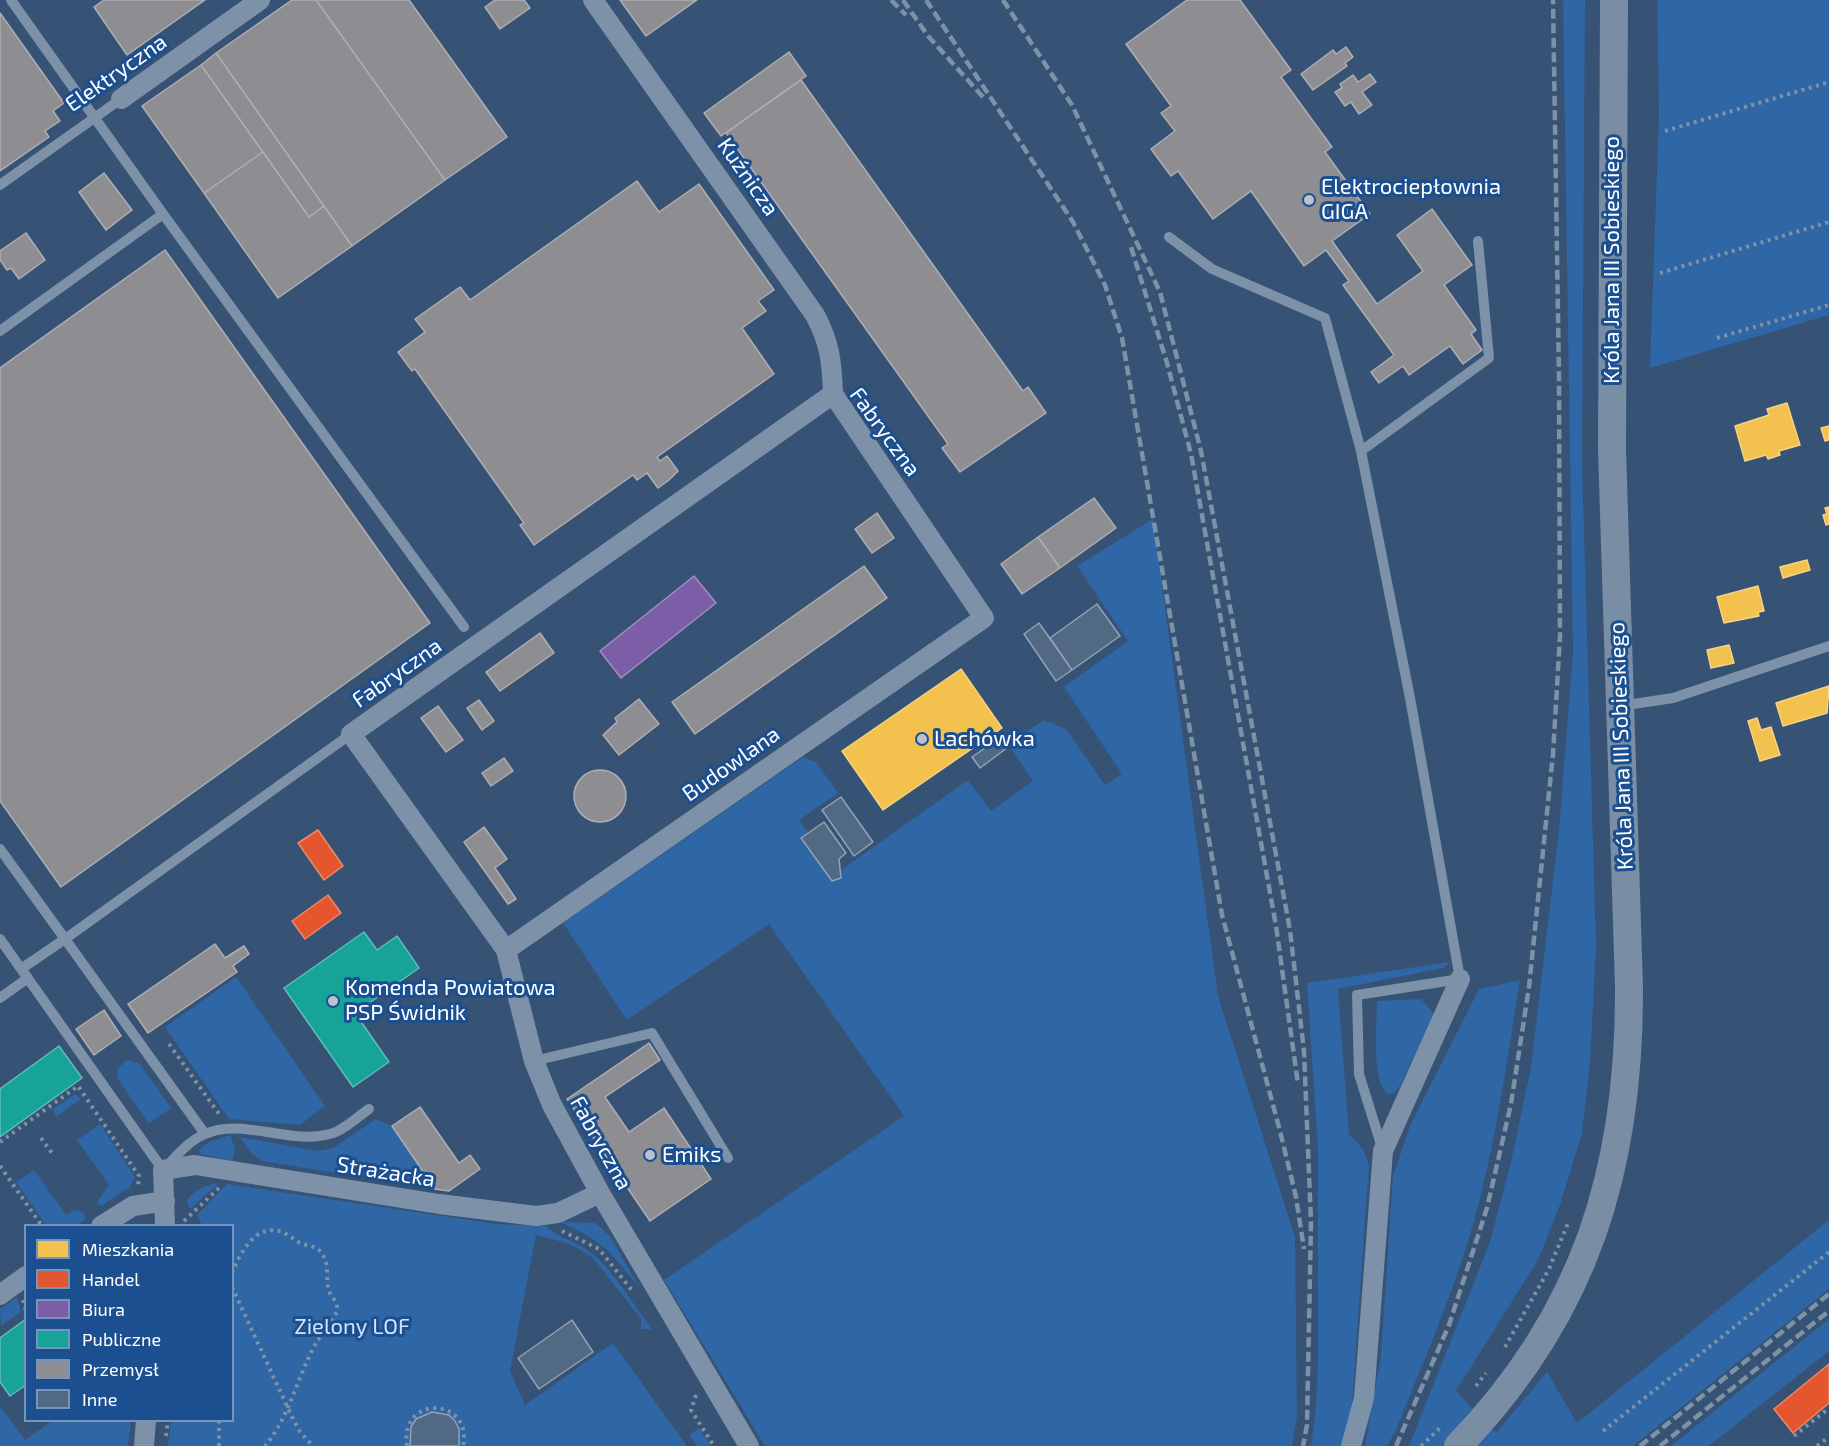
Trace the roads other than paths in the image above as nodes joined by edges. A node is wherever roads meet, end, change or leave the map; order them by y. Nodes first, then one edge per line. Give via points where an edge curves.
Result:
1 (11, 0) edge
2 (260, 0) edge
3 (593, 0) edge
4 (1614, 0) edge
5 (121, 99) joint
6 (94, 117) junction
7 (0, 185) edge
8 (163, 214) junction
9 (1168, 237) dead end
10 (1478, 241) dead end
11 (0, 331) edge
12 (833, 394) junction
13 (1361, 451) junction
14 (984, 618) joint
15 (464, 627) dead end
16 (1829, 646) edge
17 (1620, 706) junction
18 (351, 734) junction
19 (0, 849) edge
20 (0, 939) edge
21 (65, 939) junction
22 (506, 950) junction
23 (24, 974) junction
24 (1460, 979) junction
25 (0, 998) edge
26 (534, 1061) junction
27 (369, 1109) dead end
28 (205, 1134) junction
29 (1383, 1151) junction
30 (728, 1158) dead end
31 (163, 1170) junction
32 (600, 1193) junction
33 (165, 1201) junction
34 (104, 1224) edge
35 (165, 1224) edge
36 (24, 1277) edge
37 (0, 1295) edge
38 (146, 1422) edge
39 (144, 1446) edge
40 (750, 1446) edge
41 (1351, 1446) edge
42 (1458, 1446) edge

1 - 6 lane
2 - 5 street, Elektryczna
3 - 12 street, Kuźnicza via 815,315 827,336
4 - 17 main road, Króla Jana III Sobieskiego via 1612,400
5 - 6 lane, Elektryczna
6 - 7 lane, Elektryczna
6 - 8 lane
8 - 11 lane
8 - 15 lane
9 - 13 lane via 1212,269 1325,318
10 - 13 lane via 1489,358
12 - 14 street, Fabryczna
12 - 18 street, Fabryczna
13 - 24 lane
14 - 22 street, Budowlana
16 - 17 lane via 1673,698
17 - 42 main road, Króla Jana III Sobieskiego via 1629,987 1629,1063 1620,1131 1602,1205 1572,1284 1534,1352 1480,1406
18 - 21 lane
18 - 22 street, Fabryczna
19 - 21 lane
20 - 23 lane
21 - 23 lane
21 - 28 lane
22 - 26 street, Fabryczna
23 - 25 lane
23 - 31 lane
24 - 29 street
24 - 29 lane via 1357,995 1359,1074
26 - 30 lane via 652,1033
26 - 32 street, Fabryczna via 552,1105
27 - 28 lane via 332,1134 303,1138 230,1129
28 - 31 lane via 188,1144
29 - 41 street via 1364,1398
31 - 32 street, Strażacka via 195,1165 536,1216 566,1210
31 - 33 street
32 - 40 street, Fabryczna
33 - 34 street via 125,1210
33 - 35 street
36 - 37 street
38 - 39 street

